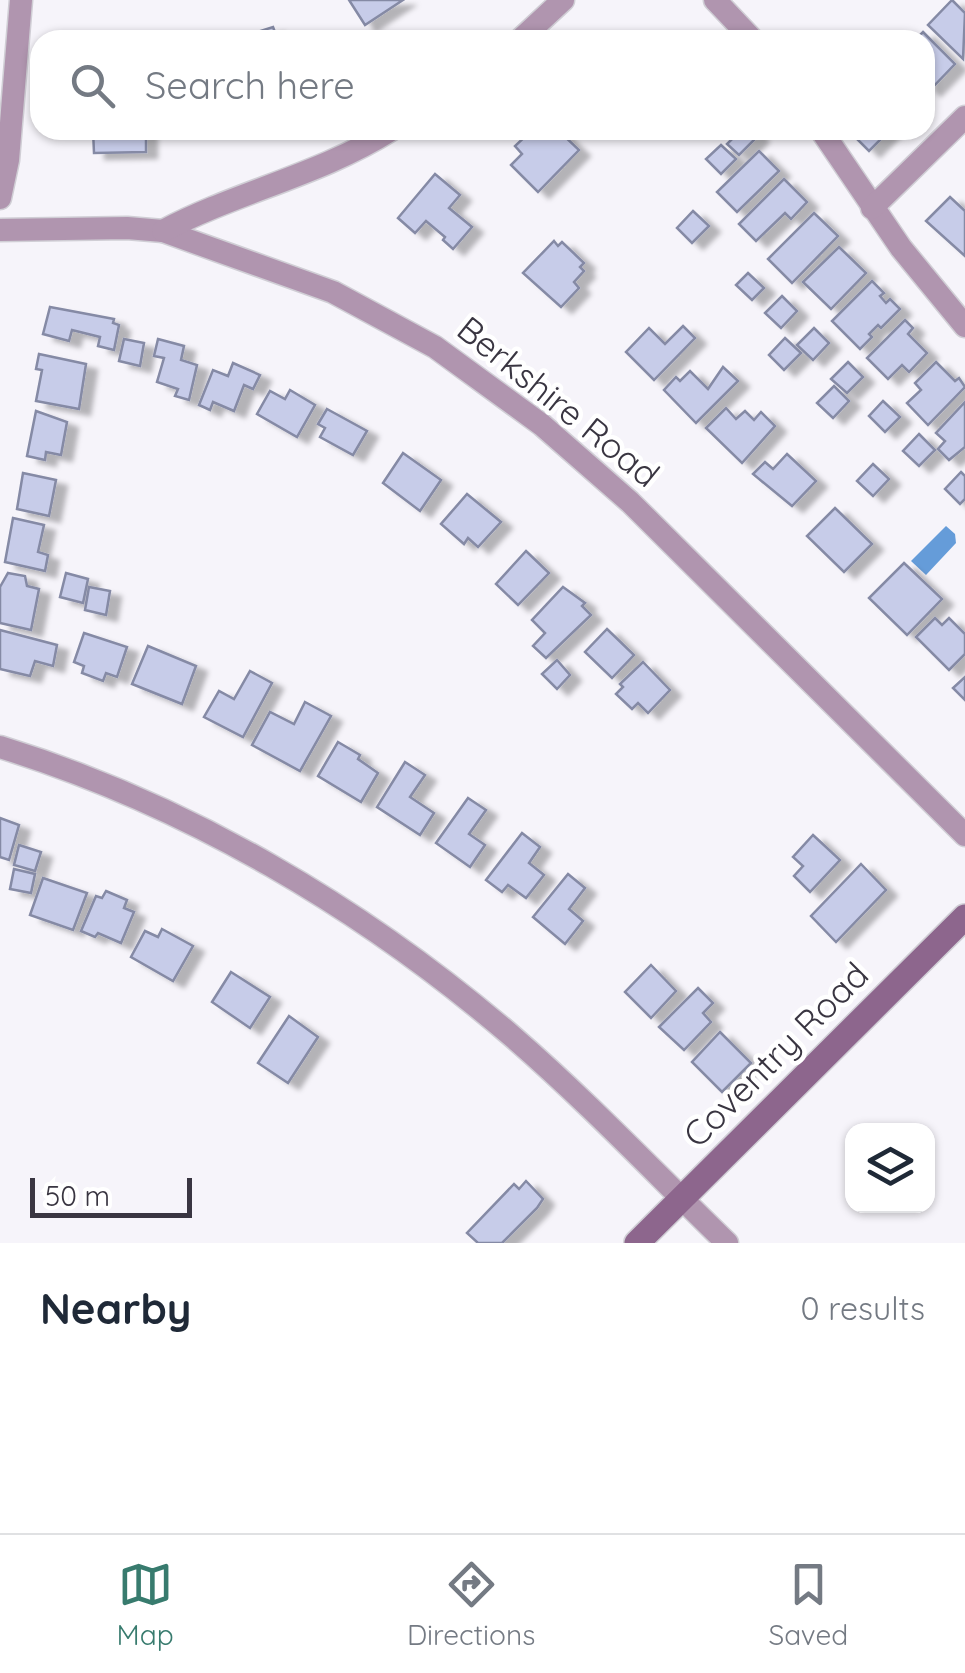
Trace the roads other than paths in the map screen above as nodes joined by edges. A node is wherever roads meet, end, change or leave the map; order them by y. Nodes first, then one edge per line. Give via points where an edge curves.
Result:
1 (21, 0) edge
2 (563, 0) edge
3 (716, 0) edge
4 (531, 30) edge
5 (744, 30) edge
6 (965, 117) edge
7 (372, 140) edge
8 (827, 140) edge
9 (0, 198) edge
10 (872, 208) junction
11 (0, 230) edge
12 (163, 230) junction
13 (965, 326) edge
14 (0, 747) edge
15 (965, 835) edge
16 (965, 917) edge
17 (682, 1198) junction
18 (637, 1243) edge
19 (726, 1243) edge

1 - 9 street
2 - 4 street
3 - 5 street
6 - 10 street
7 - 12 street
8 - 10 street
10 - 13 street
11 - 12 street, Berkshire Road
12 - 15 street, Berkshire Road via 333,292 485,382 640,511
14 - 17 street via 188,822 400,947 513,1038
16 - 17 street, Coventry Road
17 - 18 street, Coventry Road
17 - 19 street

